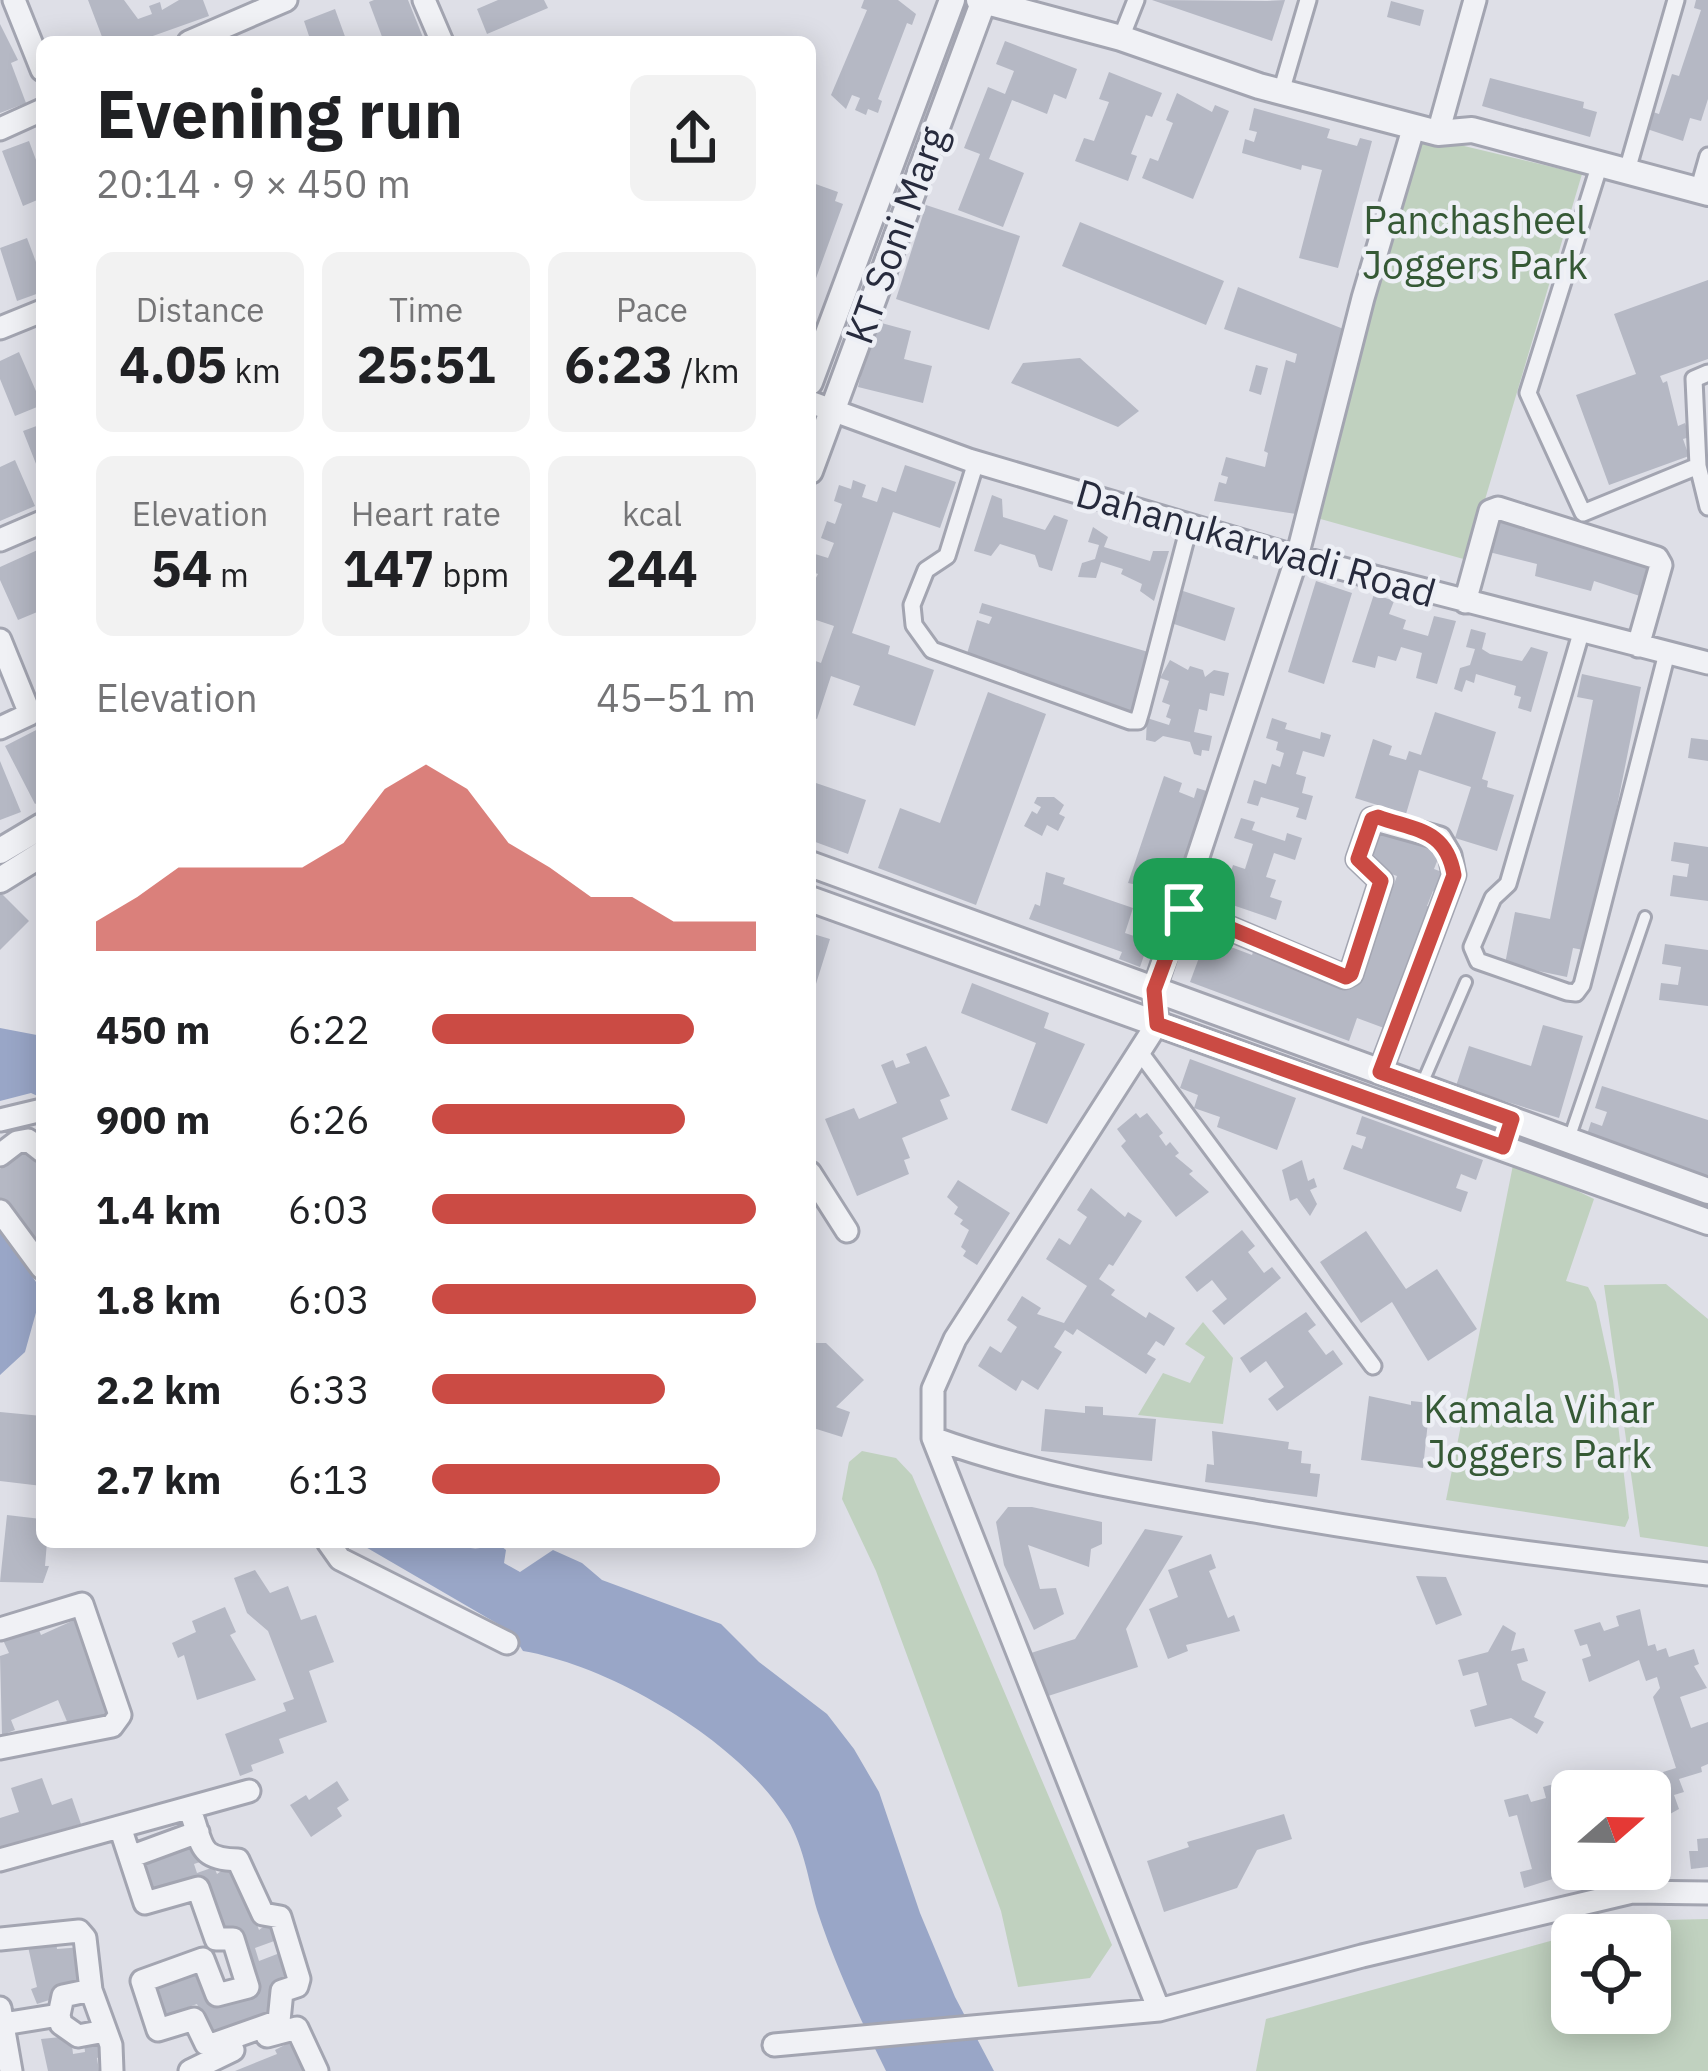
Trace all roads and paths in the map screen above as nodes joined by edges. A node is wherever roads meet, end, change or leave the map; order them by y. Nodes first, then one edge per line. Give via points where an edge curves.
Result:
1 (14, 0) edge
2 (286, 0) edge
3 (424, 0) edge
4 (952, 0) edge
5 (1136, 0) edge
6 (1308, 0) edge
7 (1474, 0) edge
8 (1676, 0) edge
9 (982, 1) edge
10 (240, 21) edge
11 (204, 36) edge
12 (439, 36) edge
13 (1121, 38) junction
14 (36, 55) edge
15 (1282, 92) junction
16 (36, 113) edge
17 (0, 129) edge
18 (1426, 130) junction
19 (1708, 156) edge
20 (1598, 167) junction
21 (1626, 174) junction
22 (1703, 192) edge
23 (36, 313) edge
24 (0, 328) edge
25 (816, 366) edge
26 (1708, 373) edge
27 (822, 407) edge
28 (816, 439) edge
29 (976, 462) junction
30 (1703, 463) edge
31 (1708, 507) edge
32 (1190, 523) junction
33 (36, 524) edge
34 (0, 540) edge
35 (1297, 557) junction
36 (1465, 602) junction
37 (1581, 633) junction
38 (0, 640) edge
39 (1638, 646) junction
40 (1667, 653) junction
41 (1708, 663) edge
42 (36, 714) edge
43 (0, 728) edge
44 (36, 830) edge
45 (0, 851) edge
46 (36, 858) edge
47 (816, 866) edge
48 (0, 880) edge
49 (816, 901) edge
50 (1184, 909) junction
51 (1645, 917) dead end
52 (1466, 982) dead end
53 (1154, 990) junction
54 (1157, 1024) junction
55 (1139, 1051) junction
56 (1380, 1072) junction
57 (1421, 1087) junction
58 (36, 1111) edge
59 (1512, 1119) junction
60 (0, 1120) edge
61 (1569, 1139) junction
62 (36, 1146) edge
63 (1503, 1147) junction
64 (0, 1155) edge
65 (816, 1182) edge
66 (1708, 1191) edge
67 (0, 1211) edge
68 (1708, 1222) edge
69 (847, 1231) dead end
70 (36, 1260) edge
71 (1373, 1366) dead end
72 (934, 1438) junction
73 (332, 1548) edge
74 (1708, 1574) edge
75 (0, 1630) edge
76 (506, 1643) dead end
77 (0, 1748) edge
78 (249, 1791) dead end
79 (189, 1808) junction
80 (120, 1827) junction
81 (198, 1832) junction
82 (130, 1857) junction
83 (0, 1860) edge
84 (1708, 1893) edge
85 (0, 1939) edge
86 (91, 1990) junction
87 (1159, 2011) junction
88 (58, 2015) junction
89 (1, 2016) edge
90 (105, 2031) junction
91 (774, 2045) dead end
92 (11, 2071) edge
93 (112, 2071) edge
94 (190, 2071) edge
95 (317, 2071) edge

1 - 14 street
2 - 10 street
3 - 12 street
4 - 25 street, KT Soni Marg
5 - 13 street
6 - 15 street
7 - 18 street
8 - 21 street
9 - 13 street
9 - 27 street, KT Soni Marg
10 - 11 street
13 - 15 street
15 - 18 street
16 - 17 street
18 - 20 street via 1472,130
18 - 35 street via 1363,298
19 - 22 street
20 - 21 street
20 - 30 street via 1528,393 1583,513
21 - 22 street
23 - 24 street
26 - 30 street via 1694,379
27 - 28 street, KT Soni Marg
27 - 29 street, Dahanukarwadi Road
29 - 32 street, Dahanukarwadi Road
29 - 32 street via 947,556 926,570 912,604 914,625 932,650 1130,722 1138,721
30 - 31 street
32 - 35 street, Dahanukarwadi Road
33 - 34 street
35 - 36 street, Dahanukarwadi Road
35 - 50 street
36 - 37 street, Dahanukarwadi Road
36 - 39 street via 1490,511 1498,508 1657,558
37 - 39 street, Dahanukarwadi Road
37 - 40 street via 1508,884 1493,898 1472,947 1478,961 1567,992 1582,985
38 - 42 street
39 - 40 street, Dahanukarwadi Road
40 - 41 street, Dahanukarwadi Road
42 - 43 street
44 - 45 street
46 - 48 street
47 - 53 street
49 - 54 street
50 - 53 street
50 - 56 street via 1346,977 1381,881 1358,859 1372,819 1440,838 1454,875
51 - 61 lane
52 - 57 lane
53 - 54 street
53 - 56 street
54 - 55 street
54 - 63 street
55 - 71 street
55 - 72 street via 955,1339 933,1389
56 - 57 street
57 - 59 street
58 - 60 street
59 - 61 street
59 - 63 street
61 - 66 street
62 - 64 street via 17,1142
63 - 68 street
65 - 69 street
67 - 70 street
72 - 74 street via 1085,1483 1491,1551
72 - 87 street
73 - 76 street
75 - 77 street via 82,1604 120,1714 112,1726
78 - 79 street
79 - 80 street
79 - 81 street
80 - 82 street
80 - 83 street
81 - 82 street
81 - 82 street via 207,1856 244,1865 263,1914 284,1924 299,1979 282,1991 280,2021 211,2045 194,2019 158,2030 145,1976 203,1959 217,1996 248,1983 233,1939 216,1939 198,1888 145,1903
84 - 87 street via 1632,1892
85 - 86 street via 80,1931
86 - 88 street via 63,1996
86 - 90 street
87 - 91 street
88 - 89 street
88 - 90 street via 78,2036
89 - 92 street
90 - 93 street
94 - 95 street via 289,2027 297,2028

